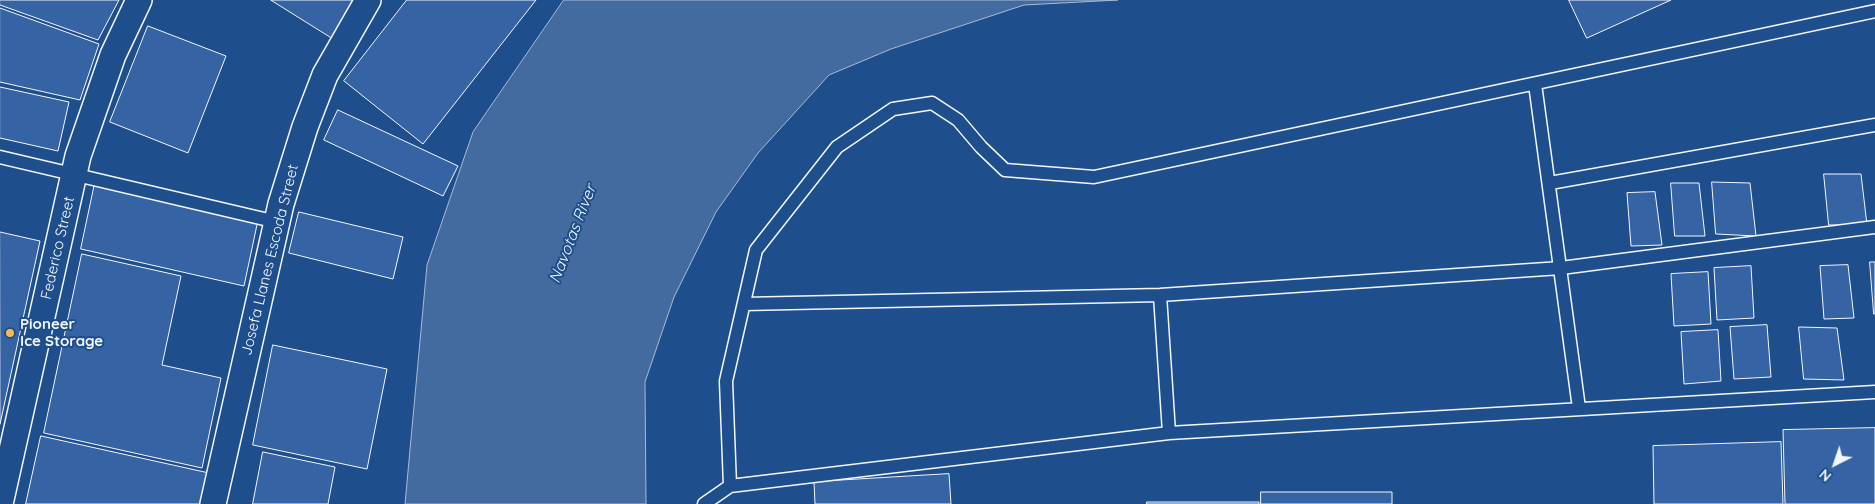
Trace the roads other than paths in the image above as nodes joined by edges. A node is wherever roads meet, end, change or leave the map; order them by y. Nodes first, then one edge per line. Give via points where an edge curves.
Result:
1 (140, 0) edge
2 (368, 0) edge
3 (1875, 11) edge
4 (1535, 84) junction
5 (1875, 125) edge
6 (0, 157) edge
7 (75, 173) junction
8 (1550, 183) junction
9 (277, 222) junction
10 (1875, 227) edge
11 (1561, 268) junction
12 (1160, 295) junction
13 (744, 304) junction
14 (1875, 392) edge
15 (1579, 408) junction
16 (1169, 433) junction
17 (730, 486) junction
18 (0, 504) edge
19 (213, 504) edge
20 (704, 504) edge

1 - 7 street, Federico Street via 113,55
2 - 9 street, Josefa Llanes Escoda Street via 325,75 305,127
3 - 4 lane
4 - 8 lane
4 - 13 lane via 1094,177 1005,170 958,120 932,103 894,109 837,147 756,250
5 - 8 lane
6 - 7 lane
7 - 9 lane
7 - 18 street, Federico Street
8 - 11 lane
9 - 19 street, Josefa Llanes Escoda Street
10 - 11 lane
11 - 12 lane
11 - 15 lane
12 - 13 lane
12 - 16 lane
13 - 17 lane via 726,381
14 - 15 lane
15 - 16 lane
16 - 17 lane
17 - 20 lane

